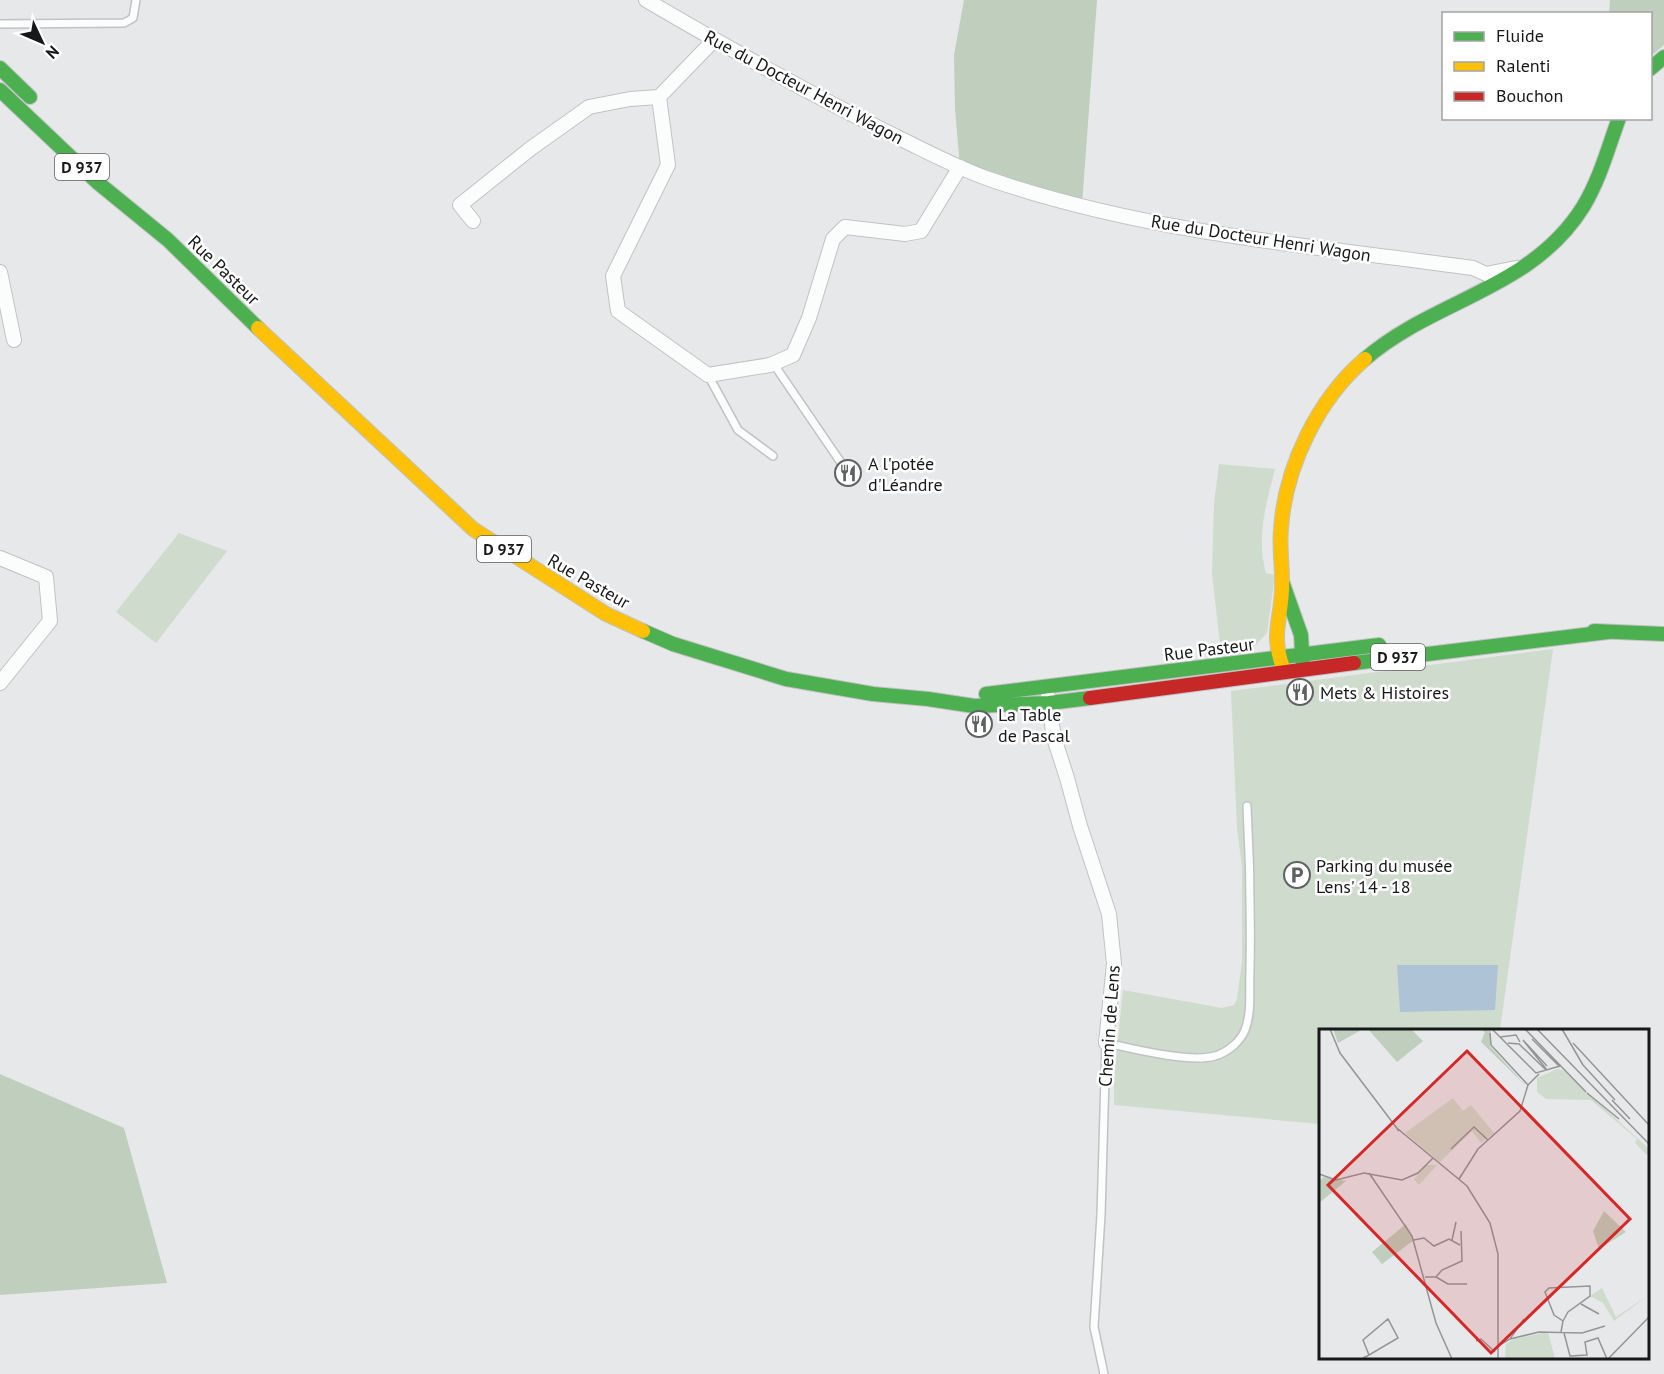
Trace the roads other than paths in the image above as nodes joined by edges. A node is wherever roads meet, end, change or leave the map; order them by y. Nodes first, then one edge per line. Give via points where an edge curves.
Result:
1 (136, 0) edge
2 (646, 0) edge
3 (0, 24) edge
4 (714, 40) junction
5 (1664, 57) edge
6 (1652, 67) edge
7 (2, 74) edge
8 (0, 90) edge
9 (659, 98) junction
10 (41, 108) dead end
11 (1618, 120) edge
12 (960, 167) junction
13 (106, 172) dead end
14 (473, 221) dead end
15 (168, 240) junction
16 (1526, 266) junction
17 (0, 272) edge
18 (14, 340) dead end
19 (773, 363) junction
20 (708, 375) junction
21 (773, 456) dead end
22 (848, 473) dead end
23 (0, 558) edge
24 (1283, 583) junction
25 (1664, 634) edge
26 (1447, 638) dead end
27 (1493, 639) junction
28 (1388, 644) dead end
29 (1305, 653) junction
30 (1278, 657) junction
31 (1303, 670) junction
32 (1286, 673) junction
33 (0, 683) edge
34 (1047, 686) junction
35 (928, 699) junction
36 (1049, 703) junction
37 (1247, 806) dead end
38 (1106, 1043) junction
39 (1104, 1374) edge

1 - 3 lane via 133,18 124,23
2 - 4 street, Rue du Docteur Henri Wagon
4 - 9 street
4 - 12 street, Rue du Docteur Henri Wagon via 868,123
5 - 6 main road
7 - 10 main road
8 - 15 main road, Rue Pasteur / D 937 via 97,182
9 - 14 street via 589,107 563,124 460,205
9 - 20 street via 668,165 613,276 618,311
11 - 16 main road via 1598,177 1581,208 1551,246
12 - 16 street, Rue du Docteur Henri Wagon via 1082,206 1198,231 1473,268 1486,274
12 - 19 street via 921,231 905,234 845,227 833,239 809,318 793,355
13 - 15 main road, Rue Pasteur
15 - 35 main road, Rue Pasteur / D 937 via 473,529 597,608 673,644 786,679
16 - 24 main road via 1397,335 1365,358 1328,400 1292,472 1281,521
17 - 18 street
19 - 20 street
19 - 22 lane
20 - 21 lane via 738,430
23 - 33 street via 46,577 50,621
24 - 29 main road
24 - 30 main road via 1275,633
25 - 27 main road via 1533,627
26 - 27 main road
27 - 31 main road, Rue Pasteur / D 937
28 - 29 main road, Rue Pasteur
29 - 30 main road, Rue Pasteur
29 - 31 main road
30 - 32 main road
30 - 34 main road, Rue Pasteur
31 - 32 main road, Rue Pasteur / D 937
32 - 36 main road, Rue Pasteur / D 937
34 - 35 main road, Rue Pasteur
34 - 36 street, Chemin de Lens
35 - 36 main road, Rue Pasteur / D 937 via 974,706
36 - 38 street, Chemin de Lens via 1054,738 1110,914 1114,964
37 - 38 lane via 1251,933 1249,1016 1243,1034 1229,1049 1207,1057 1177,1056
38 - 39 lane, Chemin de Lens via 1094,1327

